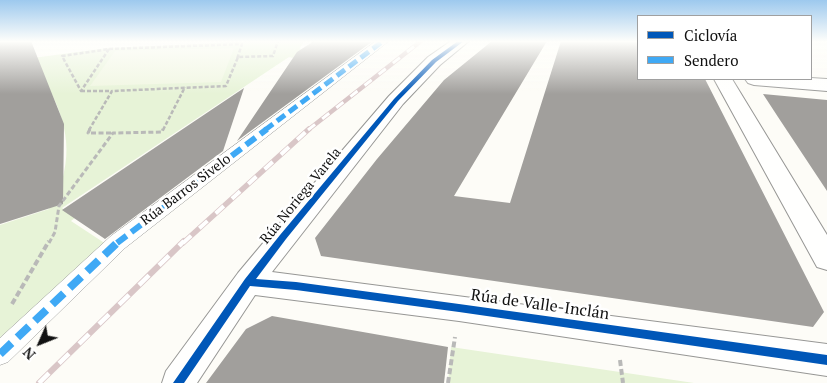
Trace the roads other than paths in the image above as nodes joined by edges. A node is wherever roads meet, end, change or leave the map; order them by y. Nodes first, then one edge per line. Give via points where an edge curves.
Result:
1 (359, 59) edge
2 (437, 59) edge
3 (724, 80) edge
4 (766, 80) edge
5 (827, 85) edge
6 (827, 259) edge
7 (248, 282) junction
8 (0, 354) edge
9 (827, 360) edge
10 (178, 383) edge

1 - 8 street, Rúa Barros Sivelo via 118,242
2 - 7 street, Rúa Noriega Varela via 396,100
3 - 6 street
4 - 5 street
7 - 9 street, Rúa de Valle-Inclán
7 - 10 street, Rúa Noriega Varela

